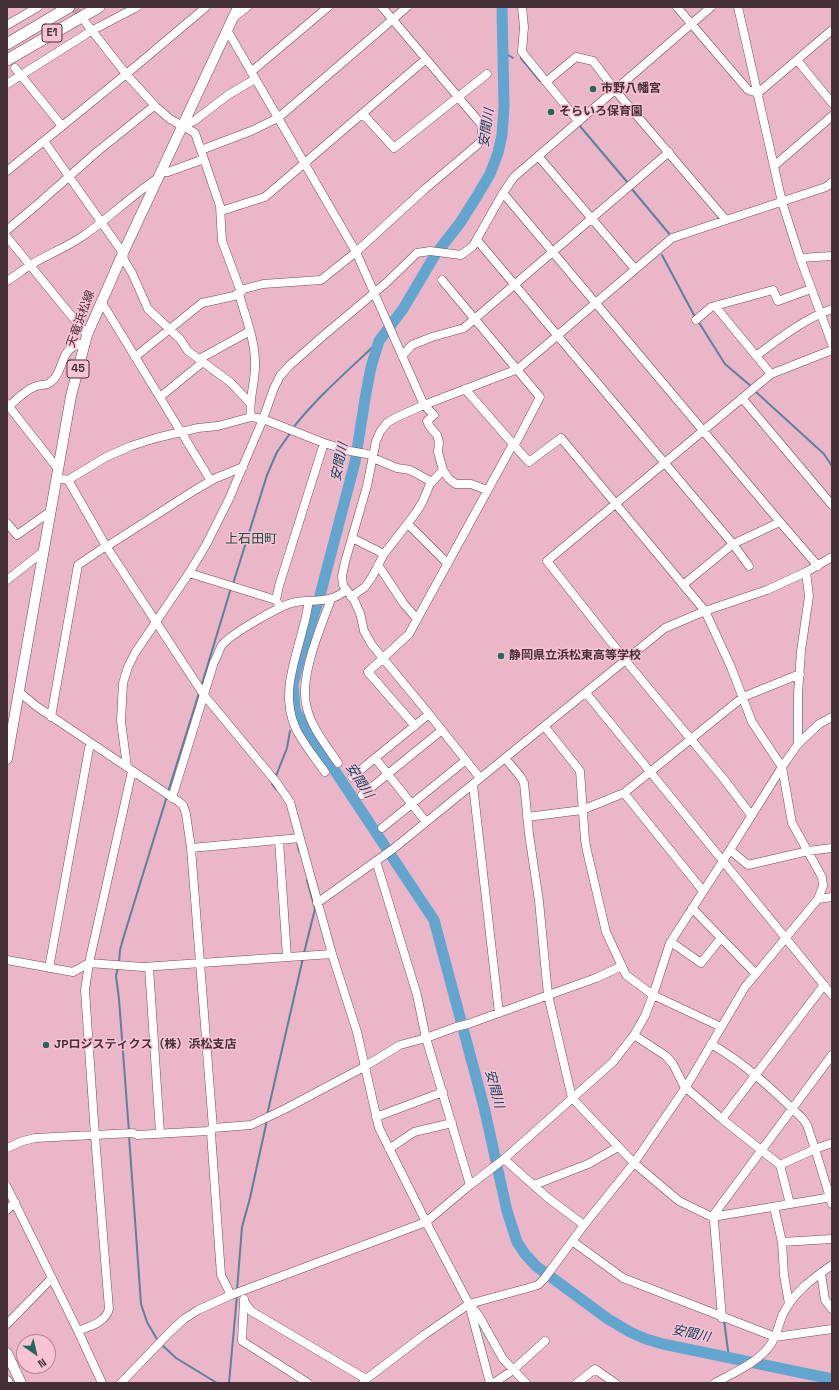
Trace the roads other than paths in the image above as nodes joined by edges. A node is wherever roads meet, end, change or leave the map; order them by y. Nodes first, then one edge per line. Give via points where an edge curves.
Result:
1 (38, 7) edge
2 (69, 7) edge
3 (99, 7) edge
4 (137, 7) edge
5 (206, 7) edge
6 (238, 7) edge
7 (247, 7) edge
8 (328, 7) edge
9 (382, 7) edge
10 (406, 7) edge
11 (522, 7) edge
12 (677, 7) edge
13 (711, 7) edge
14 (738, 7) edge
15 (232, 19) junction
16 (392, 19) junction
17 (86, 23) tunnel mouth
18 (691, 24) junction
19 (7, 25) edge
20 (227, 30) junction
21 (832, 30) edge
22 (92, 31) junction
23 (7, 44) edge
24 (426, 59) junction
25 (796, 60) junction
26 (12, 66) edge
27 (126, 74) junction
28 (487, 74) dead end
29 (253, 76) junction
30 (546, 82) junction
31 (7, 84) edge
32 (615, 90) junction
33 (758, 93) junction
34 (459, 96) junction
35 (832, 103) edge
36 (154, 106) junction
37 (363, 114) junction
38 (832, 116) edge
39 (278, 118) junction
40 (578, 121) junction
41 (62, 126) junction
42 (182, 126) junction
43 (44, 141) junction
44 (201, 150) junction
45 (669, 152) junction
46 (538, 156) junction
47 (204, 159) junction
48 (304, 163) junction
49 (774, 166) junction
50 (7, 171) edge
51 (159, 175) junction
52 (70, 177) junction
53 (829, 185) edge
54 (503, 193) junction
55 (832, 194) edge
56 (782, 202) junction
57 (221, 211) junction
58 (591, 218) junction
59 (725, 220) junction
60 (102, 223) junction
61 (7, 230) edge
62 (7, 237) edge
63 (477, 240) junction
64 (356, 252) junction
65 (552, 252) junction
66 (123, 253) junction
67 (832, 256) edge
68 (800, 258) junction
69 (30, 264) junction
70 (635, 269) junction
71 (442, 280) dead end
72 (7, 282) edge
73 (514, 284) junction
74 (811, 289) junction
75 (240, 293) junction
76 (375, 293) junction
77 (101, 301) junction
78 (596, 303) junction
79 (715, 306) junction
80 (832, 309) edge
81 (821, 314) junction
82 (474, 319) junction
83 (696, 320) dead end
84 (170, 329) junction
85 (250, 330) junction
86 (558, 335) junction
87 (86, 339) junction
88 (832, 344) edge
89 (832, 350) edge
90 (402, 356) junction
91 (756, 356) junction
92 (135, 357) junction
93 (201, 360) junction
94 (518, 369) junction
95 (771, 374) junction
96 (465, 389) junction
97 (160, 397) junction
98 (742, 398) junction
99 (250, 403) junction
100 (424, 405) junction
101 (8, 406) edge
102 (251, 418) junction
103 (263, 419) junction
104 (703, 430) junction
105 (182, 431) junction
106 (324, 443) junction
107 (513, 444) junction
108 (369, 456) junction
109 (664, 463) junction
110 (243, 467) junction
111 (443, 470) junction
112 (58, 474) junction
113 (68, 480) junction
114 (211, 481) junction
115 (432, 482) junction
116 (487, 490) junction
117 (616, 504) junction
118 (832, 506) edge
119 (51, 511) junction
120 (780, 522) junction
121 (7, 523) edge
122 (408, 524) junction
123 (352, 538) junction
124 (733, 544) junction
125 (106, 546) junction
126 (44, 551) junction
127 (384, 554) junction
128 (832, 558) edge
129 (448, 563) junction
130 (378, 565) junction
131 (749, 566) dead end
132 (818, 566) junction
133 (806, 572) junction
134 (189, 574) junction
135 (7, 580) edge
136 (683, 585) junction
137 (349, 593) junction
138 (330, 599) junction
139 (276, 600) junction
140 (309, 601) junction
141 (280, 607) junction
142 (705, 611) junction
143 (417, 619) junction
144 (156, 623) junction
145 (383, 658) junction
146 (626, 661) junction
147 (800, 674) junction
148 (18, 691) junction
149 (586, 693) junction
150 (203, 694) junction
151 (743, 697) junction
152 (429, 714) junction
153 (51, 717) junction
154 (832, 717) edge
155 (415, 726) junction
156 (545, 727) junction
157 (442, 730) junction
158 (690, 739) junction
159 (90, 743) junction
160 (798, 744) junction
161 (375, 758) junction
162 (505, 758) junction
163 (7, 759) edge
164 (466, 760) junction
165 (338, 763) dead end
166 (782, 767) junction
167 (130, 769) junction
168 (325, 772) dead end
169 (650, 772) junction
170 (388, 774) junction
171 (352, 777) dead end
172 (480, 778) junction
173 (473, 785) junction
174 (624, 793) junction
175 (169, 795) junction
176 (362, 795) dead end
177 (411, 804) junction
178 (582, 810) junction
179 (751, 815) junction
180 (527, 817) junction
181 (426, 822) junction
182 (382, 828) dead end
183 (300, 838) junction
184 (279, 840) junction
185 (191, 848) junction
186 (832, 848) edge
187 (730, 850) junction
188 (808, 851) junction
189 (379, 859) junction
190 (722, 861) junction
191 (703, 891) junction
192 (832, 897) edge
193 (818, 899) junction
194 (317, 903) junction
195 (692, 908) junction
196 (721, 938) junction
197 (785, 938) junction
198 (671, 942) junction
199 (332, 954) junction
200 (287, 956) junction
201 (7, 960) edge
202 (89, 963) junction
203 (201, 963) junction
204 (622, 966) junction
205 (149, 967) junction
206 (49, 968) junction
207 (756, 974) junction
208 (824, 985) junction
209 (548, 995) junction
210 (653, 995) junction
211 (832, 995) edge
212 (499, 1013) junction
213 (721, 1027) junction
214 (634, 1035) junction
215 (426, 1038) junction
216 (711, 1044) junction
217 (832, 1055) edge
218 (364, 1067) junction
219 (754, 1075) junction
220 (686, 1087) junction
221 (443, 1092) junction
222 (572, 1098) junction
223 (792, 1109) junction
224 (376, 1117) junction
225 (722, 1119) junction
226 (452, 1123) junction
227 (213, 1128) junction
228 (160, 1133) junction
229 (95, 1136) junction
230 (832, 1143) edge
231 (618, 1147) junction
232 (7, 1148) edge
233 (389, 1148) junction
234 (815, 1149) junction
235 (763, 1150) junction
236 (504, 1159) junction
237 (634, 1163) junction
238 (780, 1165) junction
239 (470, 1185) junction
240 (7, 1186) edge
241 (534, 1186) junction
242 (831, 1200) edge
243 (15, 1202) junction
244 (790, 1204) junction
245 (774, 1207) junction
246 (7, 1210) edge
247 (712, 1217) junction
248 (426, 1222) junction
249 (584, 1225) junction
250 (832, 1239) edge
251 (572, 1242) junction
252 (782, 1242) junction
253 (832, 1265) edge
254 (821, 1273) junction
255 (52, 1278) junction
256 (237, 1293) junction
257 (244, 1301) junction
258 (469, 1304) junction
259 (788, 1304) junction
260 (832, 1309) edge
261 (723, 1318) junction
262 (7, 1324) edge
263 (832, 1329) edge
264 (78, 1332) junction
265 (775, 1337) junction
266 (544, 1342) dead end
267 (7, 1353) edge
268 (513, 1370) junction
269 (366, 1381) edge
270 (22, 1383) edge
271 (102, 1383) edge
272 (121, 1383) edge
273 (308, 1383) edge
274 (490, 1383) edge
275 (494, 1383) edge
276 (526, 1383) edge
277 (577, 1383) edge
278 (614, 1383) edge
279 (715, 1383) edge

1 - 19 street
2 - 23 highway, E1
3 - 26 highway, E1 via 17,54
4 - 22 street
5 - 27 street
6 - 15 main road, 天竜浜松線 / 45
7 - 15 street
8 - 29 street
9 - 16 street
10 - 16 street
11 - 30 street via 522,52
12 - 18 street
13 - 18 street
14 - 33 street
15 - 20 main road, 天竜浜松線 / 45
16 - 24 street
16 - 39 street
17 - 22 street
18 - 32 street
18 - 33 street via 748,90
20 - 29 street
20 - 42 main road, 天竜浜松線 / 45
21 - 25 street
22 - 26 street
22 - 27 street
24 - 34 street
24 - 37 street
25 - 33 street
25 - 35 street
26 - 31 street
26 - 41 street
27 - 36 street
27 - 41 street
28 - 34 street
29 - 39 street
29 - 42 street via 194,121
30 - 32 street via 576,57 593,61
30 - 40 street
32 - 40 street
32 - 45 street
33 - 49 street
34 - 37 street via 394,148
34 - 64 street via 481,124 483,140
36 - 42 street
36 - 52 street
37 - 48 street
38 - 49 street
39 - 44 street
39 - 48 street
40 - 46 street
41 - 43 street
42 - 44 street via 195,133
42 - 51 main road, 天竜浜松線 / 45
43 - 50 street
43 - 52 street
44 - 47 street
45 - 58 street
45 - 59 street
46 - 54 street via 514,177
46 - 58 street
47 - 51 street
47 - 57 street
48 - 57 street via 265,197
48 - 64 street
49 - 56 street
51 - 60 street
51 - 66 main road, 天竜浜松線 / 45
52 - 60 street
52 - 61 street
53 - 55 street
53 - 56 street
54 - 63 street
54 - 65 street
56 - 59 street
56 - 68 street
57 - 75 street via 222,241
58 - 65 street
58 - 70 street
59 - 70 street via 672,238
60 - 66 street
60 - 69 street via 66,247
62 - 69 street
63 - 73 street
63 - 76 street via 461,255 430,251 417,253
64 - 75 street via 321,280 263,284 244,289
64 - 76 street
65 - 73 street
65 - 78 street
66 - 77 main road, 天竜浜松線 / 45
66 - 84 street via 148,309
67 - 68 street
68 - 74 street
69 - 72 street
69 - 87 street
70 - 78 street
71 - 82 street
73 - 82 street
73 - 86 street
74 - 79 street via 778,301 773,290
74 - 81 street
75 - 84 street via 202,303
75 - 85 street
76 - 90 street
76 - 103 street via 280,376
77 - 87 main road, 天竜浜松線 / 45
77 - 92 street
78 - 86 street
78 - 104 street
79 - 83 street
79 - 91 street
80 - 81 street
81 - 88 street
81 - 91 street via 793,329
82 - 90 street via 464,328 412,345
82 - 94 street
84 - 92 street
84 - 93 street via 188,351
85 - 93 street
85 - 99 street via 255,363
86 - 94 street
86 - 109 street
87 - 101 street via 68,351 52,381 43,386 35,386
87 - 112 main road, 天竜浜松線 / 45 via 71,396
89 - 95 street
90 - 100 street
91 - 95 street
92 - 97 street
93 - 97 street
93 - 99 street via 230,382
94 - 96 street
94 - 107 street via 540,397
95 - 98 street
96 - 100 street
96 - 107 street
97 - 105 street
98 - 104 street
98 - 118 street
99 - 102 street
100 - 108 street via 387,423
100 - 111 street via 434,416 427,421 437,435
101 - 112 street
102 - 103 street
102 - 105 street
103 - 106 street
103 - 110 street
104 - 109 street
104 - 120 street
105 - 113 street via 131,446 106,457
105 - 114 street
106 - 108 street
106 - 139 street
107 - 116 street
107 - 117 street via 529,462 561,438
108 - 115 street via 397,468 410,470
108 - 123 street via 367,486
109 - 117 street
109 - 124 street
110 - 114 street
110 - 134 street via 229,500
111 - 115 street
111 - 116 street via 456,484 471,484
112 - 113 street
112 - 119 main road, 天竜浜松線 / 45
113 - 125 street
114 - 125 street
115 - 122 street
116 - 129 street
117 - 136 street
117 - 146 street via 547,561
119 - 121 street via 17,535
119 - 126 main road, 天竜浜松線 / 45
120 - 124 street
120 - 132 street
122 - 127 street
122 - 129 street
123 - 127 street
123 - 137 street via 342,576 343,585
124 - 131 street
124 - 136 street
125 - 144 street
125 - 153 street via 78,565
126 - 135 street
126 - 148 main road, 天竜浜松線 / 45
127 - 130 street
128 - 132 street
129 - 143 street
130 - 137 street via 365,587
130 - 143 street
132 - 133 street
133 - 142 street via 767,590
133 - 147 street via 809,596
134 - 139 street
134 - 144 street
136 - 142 street
137 - 138 street
137 - 145 street via 360,613 364,631
138 - 140 street
138 - 165 street via 308,668 305,696 315,727
139 - 141 street
140 - 141 street
140 - 168 street via 288,690 296,729
141 - 150 street via 222,645
142 - 146 street via 665,628
142 - 151 street
143 - 145 street via 409,634
144 - 150 street
144 - 167 street via 135,653 123,683 121,721
145 - 152 street
145 - 155 street via 368,672
146 - 149 street
146 - 158 street
147 - 151 street
147 - 160 street
148 - 153 street
148 - 163 main road, 天竜浜松線 / 45
149 - 156 street
149 - 169 street
150 - 175 street
150 - 183 street via 290,802
151 - 158 street
151 - 166 street via 752,722
152 - 155 street
152 - 157 street
153 - 159 street
154 - 160 street via 819,724
155 - 161 street
156 - 162 street
156 - 178 street via 580,771
157 - 164 street
157 - 170 street
158 - 169 street
158 - 179 street
159 - 167 street
159 - 206 street
160 - 166 street
161 - 170 street
161 - 171 street
162 - 172 street
162 - 180 street via 524,783
164 - 172 street
164 - 177 street
166 - 179 street
166 - 188 street via 792,823
167 - 175 street
167 - 202 street
169 - 174 street
169 - 190 street
170 - 176 street
170 - 177 street
172 - 173 street
173 - 181 street
173 - 212 street
174 - 178 street
174 - 191 street
175 - 185 street via 183,806
177 - 181 street
177 - 182 street
178 - 180 street
178 - 204 street via 586,846 602,918
179 - 187 street
180 - 209 street via 539,900
181 - 189 street
183 - 184 street
183 - 194 street
184 - 185 street
184 - 200 street
185 - 203 street
186 - 188 street
187 - 188 street via 748,866
187 - 190 street
188 - 193 street via 822,877
189 - 194 street
189 - 215 street via 417,995
190 - 191 street
190 - 197 street
191 - 195 street
192 - 193 street
193 - 197 street
194 - 199 street
195 - 196 street
195 - 198 street
196 - 198 street via 701,963
196 - 207 street
197 - 207 street
197 - 208 street
198 - 210 street
199 - 200 street
199 - 218 street via 357,1032
200 - 203 street
201 - 206 street
202 - 205 street
202 - 206 street via 73,972
202 - 229 street via 85,990
203 - 205 street
203 - 227 street
204 - 209 street
204 - 210 street via 626,975
205 - 228 street
207 - 213 street via 745,987
208 - 211 street
208 - 219 street
209 - 212 street
209 - 222 street
210 - 213 street
210 - 214 street
212 - 215 street
213 - 216 street
214 - 220 street via 666,1056
214 - 222 street via 612,1062
215 - 218 street via 400,1045
215 - 221 street
216 - 219 street
216 - 220 street
217 - 223 street
218 - 224 street
218 - 227 street via 251,1125
219 - 223 street
219 - 225 street
220 - 225 street
220 - 237 street
221 - 224 street
221 - 226 street
222 - 231 street
222 - 236 street
223 - 234 street via 807,1125
223 - 235 street
224 - 233 street
225 - 235 street
226 - 233 street via 414,1132
226 - 239 street
227 - 228 street
227 - 256 street via 211,1133 221,1275
228 - 229 street
229 - 232 street via 35,1138
229 - 264 street via 109,1310 104,1320
230 - 234 street
231 - 237 street
231 - 241 street via 588,1164
233 - 248 street
234 - 238 street
234 - 242 street
235 - 238 street
235 - 247 street
236 - 239 street
236 - 241 street
237 - 247 street via 679,1201
237 - 249 street
238 - 244 street
239 - 248 street
240 - 243 street
241 - 249 street
242 - 244 street
243 - 246 street
243 - 255 street
244 - 245 street
245 - 247 street
245 - 252 street
247 - 261 street
248 - 256 street
248 - 258 street
249 - 251 street
250 - 252 street
251 - 258 street via 538,1285
251 - 261 street via 623,1278
252 - 259 street
253 - 254 street
254 - 259 street via 801,1289
254 - 260 street via 825,1300
255 - 262 street
255 - 264 street
256 - 257 street
256 - 272 street via 184,1319
257 - 269 street via 251,1311
257 - 273 street via 242,1342
258 - 268 street via 479,1316 503,1359
258 - 269 street via 424,1335
258 - 274 street
259 - 265 street
261 - 265 street
263 - 265 street
264 - 271 street
265 - 279 street via 757,1358
266 - 268 street
267 - 270 main road
268 - 275 street
268 - 276 street
277 - 278 street via 596,1369

